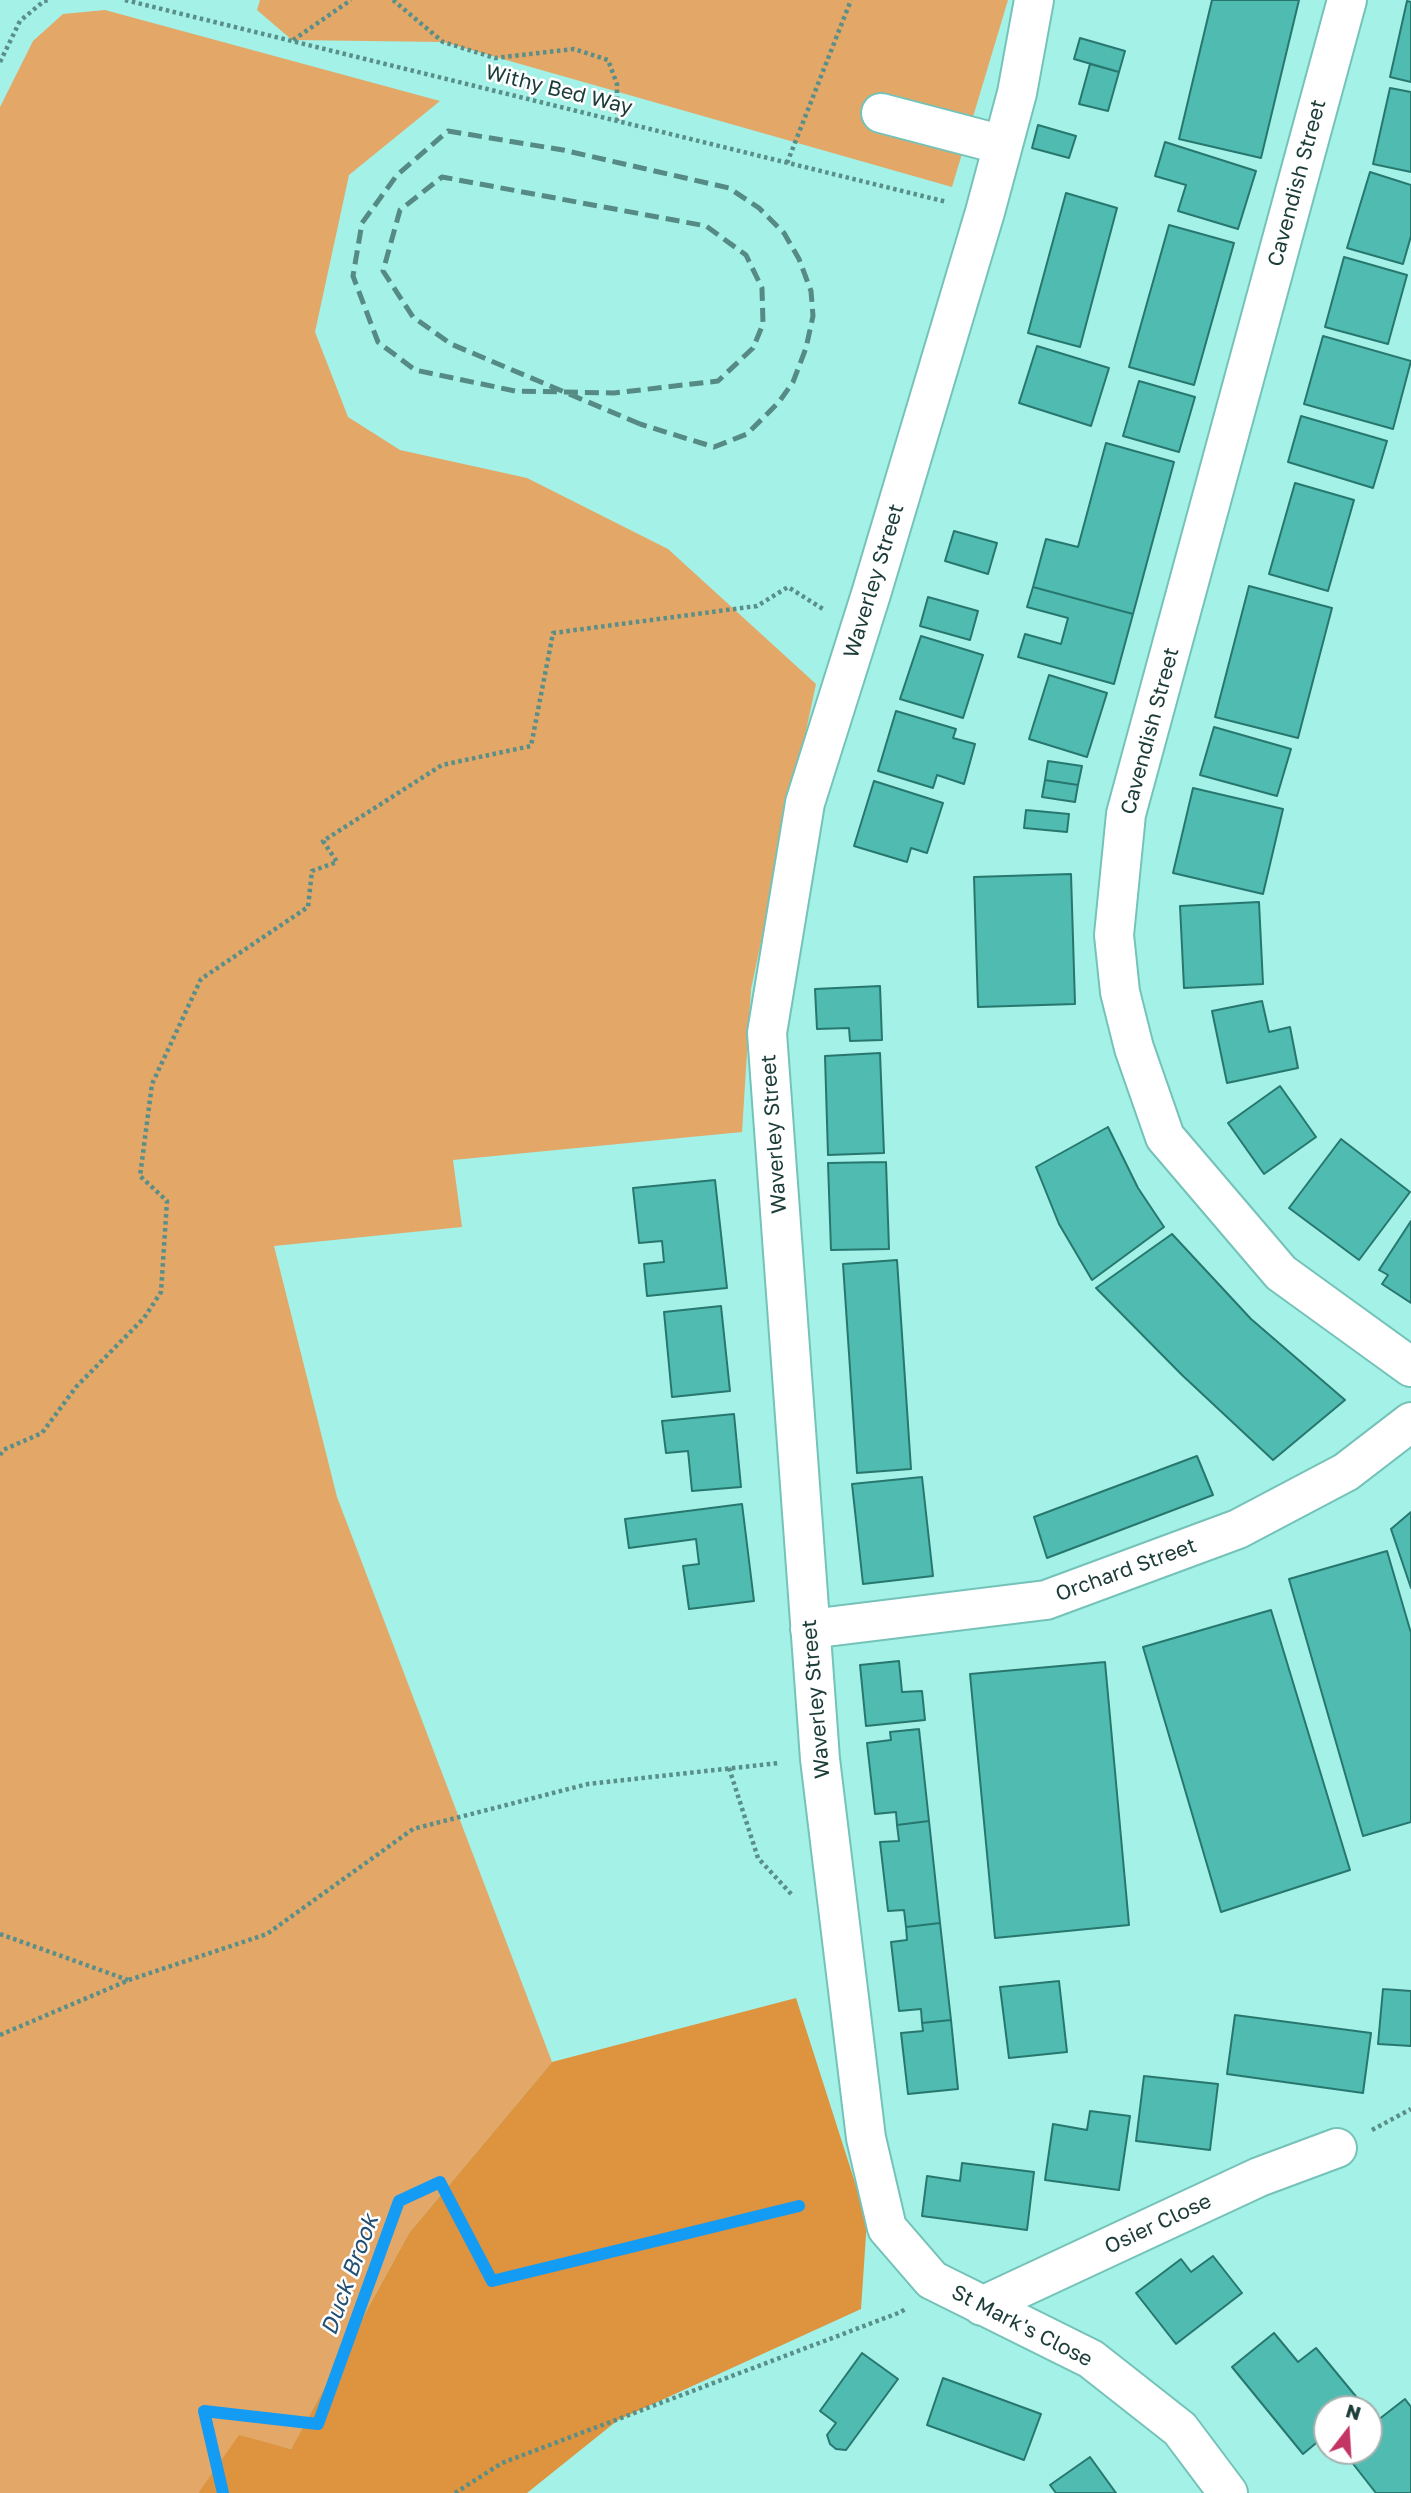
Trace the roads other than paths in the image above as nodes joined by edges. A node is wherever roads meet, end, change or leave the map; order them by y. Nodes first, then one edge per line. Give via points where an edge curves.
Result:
1 (1034, 0) edge
2 (1347, 0) edge
3 (881, 113) dead end
4 (1003, 145) junction
5 (1411, 1367) edge
6 (1411, 1422) edge
7 (810, 1629) junction
8 (1337, 2148) dead end
9 (932, 2280) joint
10 (982, 2306) junction
11 (1228, 2493) edge

1 - 4 street, Waverley Street
2 - 5 street, Cavendish Street via 1126,814 1114,935 1120,992 1133,1048 1165,1137 1281,1273
3 - 4 street
4 - 7 street, Waverley Street via 871,594 804,803 766,1033
6 - 7 street, Orchard Street via 1346,1472 1238,1529 1046,1600
7 - 9 street, Waverley Street via 820,1759 866,2138 887,2228
8 - 10 street, Osier Close via 1259,2177
9 - 10 street, St Mark's Close
10 - 11 street, St Mark's Close via 1091,2359 1180,2430

